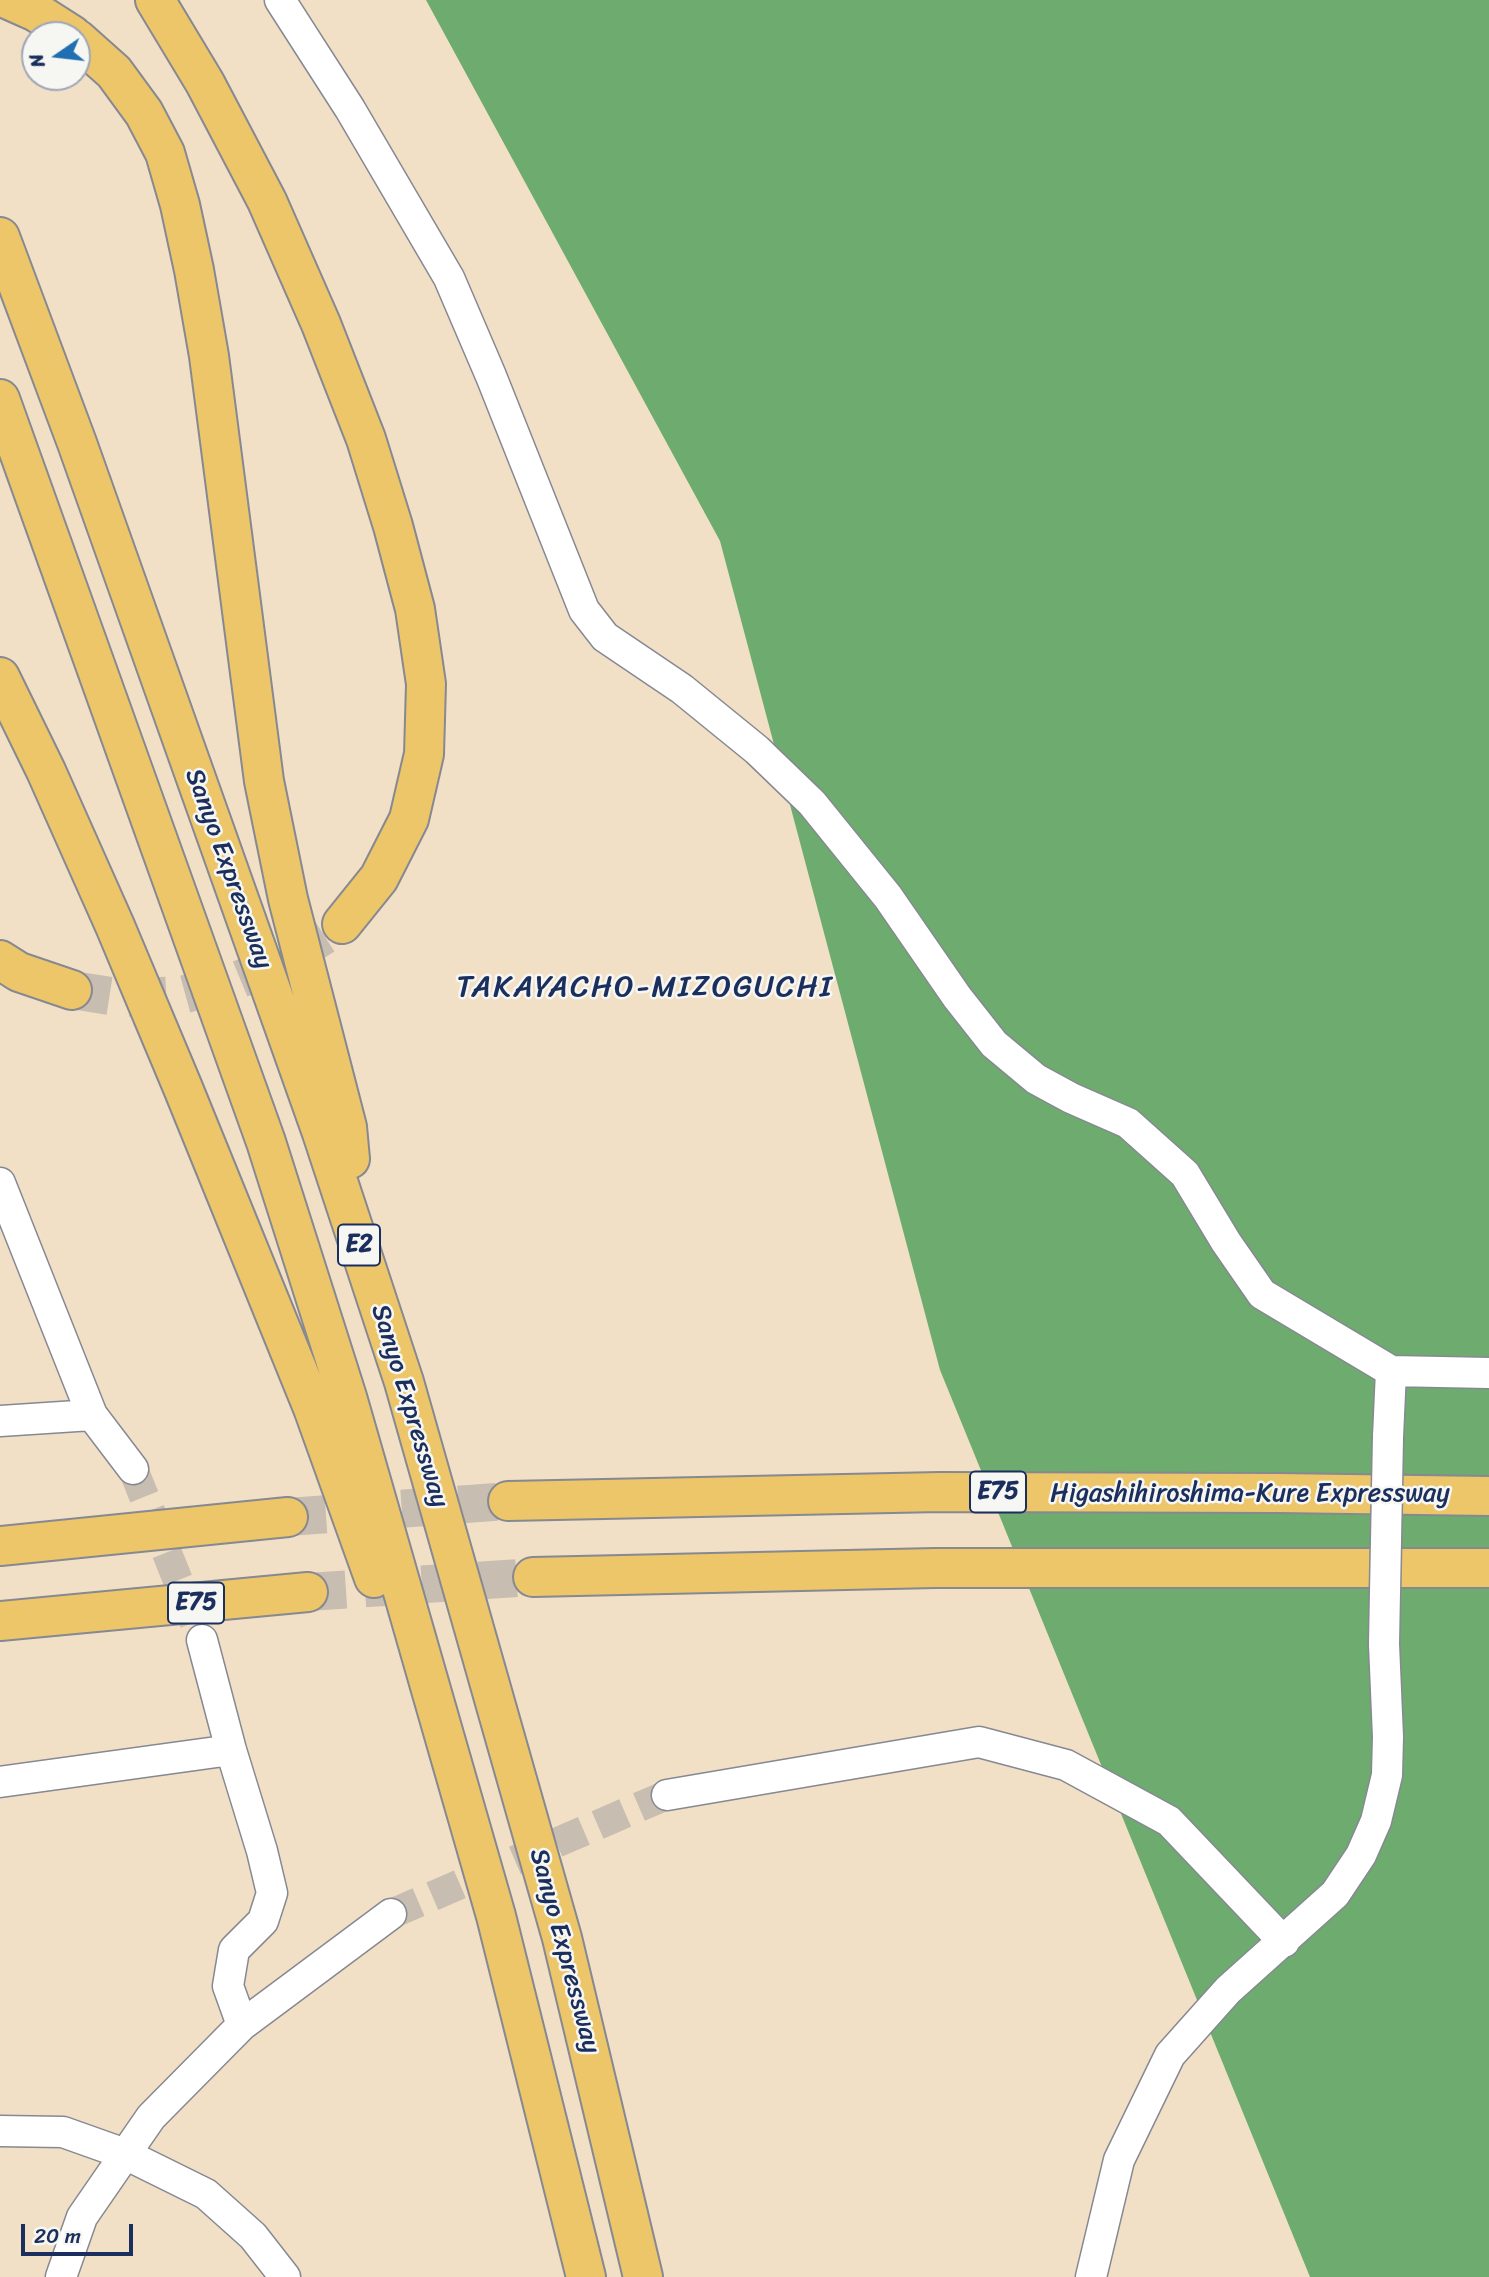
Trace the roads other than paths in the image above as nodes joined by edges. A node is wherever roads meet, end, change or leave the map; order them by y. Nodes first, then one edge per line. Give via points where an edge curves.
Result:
1 (9, 0) edge
2 (155, 0) edge
3 (280, 0) edge
4 (50, 21) edge
5 (91, 51) edge
6 (0, 237) edge
7 (0, 399) edge
8 (0, 677) edge
9 (342, 924) tunnel mouth
10 (0, 960) edge
11 (72, 990) tunnel mouth
12 (0, 1184) edge
13 (360, 1249) junction
14 (1391, 1371) junction
15 (1489, 1373) edge
16 (92, 1415) junction
17 (0, 1421) edge
18 (133, 1469) tunnel mouth
19 (1489, 1496) edge
20 (508, 1501) tunnel mouth
21 (288, 1517) tunnel mouth
22 (0, 1543) edge
23 (1489, 1568) edge
24 (533, 1577) tunnel mouth
25 (308, 1592) tunnel mouth
26 (84, 1614) junction
27 (0, 1621) edge
28 (0, 1627) edge
29 (202, 1640) tunnel mouth
30 (231, 1750) junction
31 (0, 1782) edge
32 (667, 1795) tunnel mouth
33 (390, 1914) tunnel mouth
34 (496, 1916) junction
35 (1284, 1942) junction
36 (242, 2025) junction
37 (0, 2131) edge
38 (125, 2154) junction
39 (61, 2277) edge
40 (285, 2277) edge
41 (586, 2277) edge
42 (643, 2277) edge
43 (1091, 2277) edge

1 - 4 highway
2 - 9 highway via 267,201 321,324 366,439 415,609 426,684 424,754 409,819 379,878
3 - 14 street via 449,278 584,610 605,636 682,689 757,750 812,803 888,897 994,1044 1036,1079 1128,1123 1185,1174 1262,1294
5 - 13 highway via 114,72 144,113 165,153 180,205 209,356 264,781 288,899 347,1127
6 - 13 highway, Sanyo Expressway / E2 via 128,586
7 - 34 highway, E2 via 266,1142 346,1397
8 - 34 highway via 115,926 313,1408
10 - 11 highway via 19,972
12 - 16 street
13 - 42 highway, Sanyo Expressway / E2 via 404,1382 562,1938
14 - 15 street
14 - 35 street, bridge via 1384,1644 1387,1774 1376,1821 1361,1855 1335,1894
16 - 17 street
16 - 18 street
19 - 20 highway, Higashihiroshima-Kure Expressway / E75 via 940,1492
21 - 22 highway
23 - 24 highway via 949,1567
25 - 26 highway, E75
26 - 27 highway, E75
26 - 28 highway
29 - 30 street
30 - 31 street
30 - 36 street via 272,1893 263,1921 234,1950 228,1986
32 - 35 street via 979,1742 1066,1765 1169,1821
33 - 36 street
34 - 41 highway, E2
35 - 43 street via 1228,1990 1170,2055 1119,2160
36 - 38 street via 151,2117
37 - 38 street via 63,2132
38 - 39 street via 82,2217
38 - 40 street via 206,2194 253,2236

